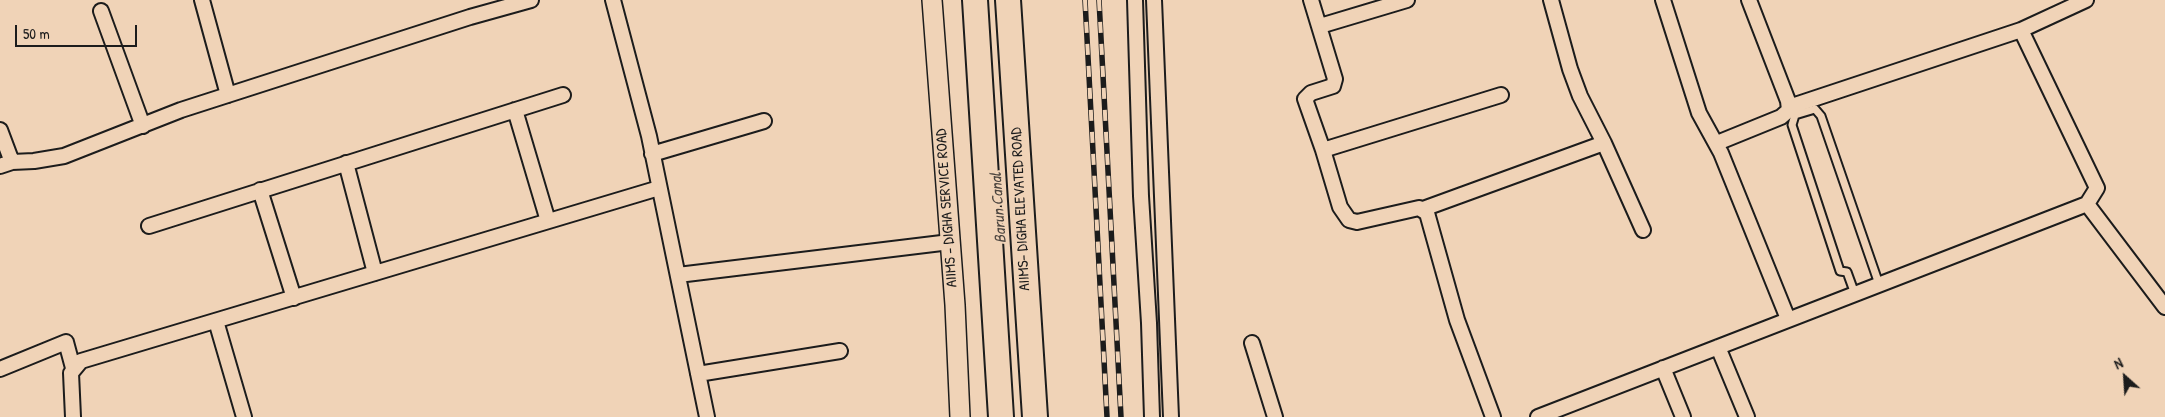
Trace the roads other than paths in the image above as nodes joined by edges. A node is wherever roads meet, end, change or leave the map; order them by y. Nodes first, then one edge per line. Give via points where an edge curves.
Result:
1 (202, 0) edge
2 (531, 0) edge
3 (613, 0) edge
4 (932, 0) edge
5 (975, 0) edge
6 (1008, 0) edge
7 (1135, 0) edge
8 (1154, 0) edge
9 (1311, 0) edge
10 (1408, 0) edge
11 (1551, 0) edge
12 (1663, 0) edge
13 (1749, 0) edge
14 (2086, 0) edge
15 (500, 4) edge
16 (101, 11) dead end
17 (1320, 26) junction
18 (2020, 30) junction
19 (228, 95) junction
20 (563, 95) dead end
21 (1501, 95) dead end
22 (1789, 107) junction
23 (515, 110) junction
24 (764, 121) dead end
25 (143, 126) junction
26 (0, 130) edge
27 (1604, 143) junction
28 (1716, 143) junction
29 (1323, 150) junction
30 (652, 154) junction
31 (346, 163) junction
32 (6, 164) edge
33 (660, 188) junction
34 (260, 190) junction
35 (2087, 204) junction
36 (1423, 209) junction
37 (548, 221) junction
38 (148, 226) dead end
39 (1643, 230) dead end
40 (950, 242) junction
41 (375, 273) junction
42 (678, 275) junction
43 (1879, 284) junction
44 (1855, 294) junction
45 (294, 298) junction
46 (2165, 307) edge
47 (1788, 319) junction
48 (216, 321) junction
49 (1252, 343) dead end
50 (1718, 347) junction
51 (840, 351) dead end
52 (73, 368) junction
53 (1663, 368) junction
54 (0, 369) edge
55 (698, 374) junction
56 (72, 417) edge
57 (244, 417) edge
58 (707, 417) edge
59 (960, 417) edge
60 (1001, 417) edge
61 (1035, 417) edge
62 (1152, 417) edge
63 (1171, 417) edge
64 (1275, 417) edge
65 (1493, 417) edge
66 (1538, 417) edge
67 (1683, 417) edge
68 (1746, 417) edge

1 - 19 street
2 - 15 street
3 - 30 street
4 - 40 main road, AIIMS - DIGHA SERVICE ROAD
5 - 60 highway
6 - 61 highway, AIIMS- DIGHA ELEVATED ROAD
7 - 62 street
8 - 63 street
9 - 17 street
10 - 17 street
11 - 27 street via 1580,96
12 - 28 street via 1699,113
13 - 22 street
14 - 18 street
15 - 19 street
16 - 25 street
17 - 29 street via 1335,83 1308,94 1305,99
18 - 22 street
18 - 35 street via 2096,188
19 - 25 street
20 - 23 street
21 - 29 street
22 - 28 street via 1788,113 1781,118
23 - 31 street
23 - 37 street
24 - 30 street
25 - 32 street via 64,156
26 - 32 street
27 - 36 street
27 - 39 street
28 - 47 street
29 - 36 street via 1340,207 1349,220 1364,222
30 - 33 street
31 - 34 street
31 - 41 street
33 - 37 street
33 - 42 street
34 - 38 street
34 - 45 street
35 - 43 street
35 - 46 street
36 - 65 street via 1430,220 1457,320
37 - 41 street
40 - 42 street
40 - 59 main road, AIIMS - DIGHA SERVICE ROAD
41 - 45 street
42 - 55 street
43 - 44 street
43 - 44 lane via 1821,116 1815,109 1795,115 1792,125 1840,271 1847,272
44 - 47 street
45 - 48 street
47 - 50 street
48 - 52 street via 89,358
48 - 57 street
49 - 64 street
50 - 53 street
50 - 68 street
51 - 55 street
52 - 54 street via 66,342
52 - 56 street via 70,381
53 - 66 street
53 - 67 street
55 - 58 street

